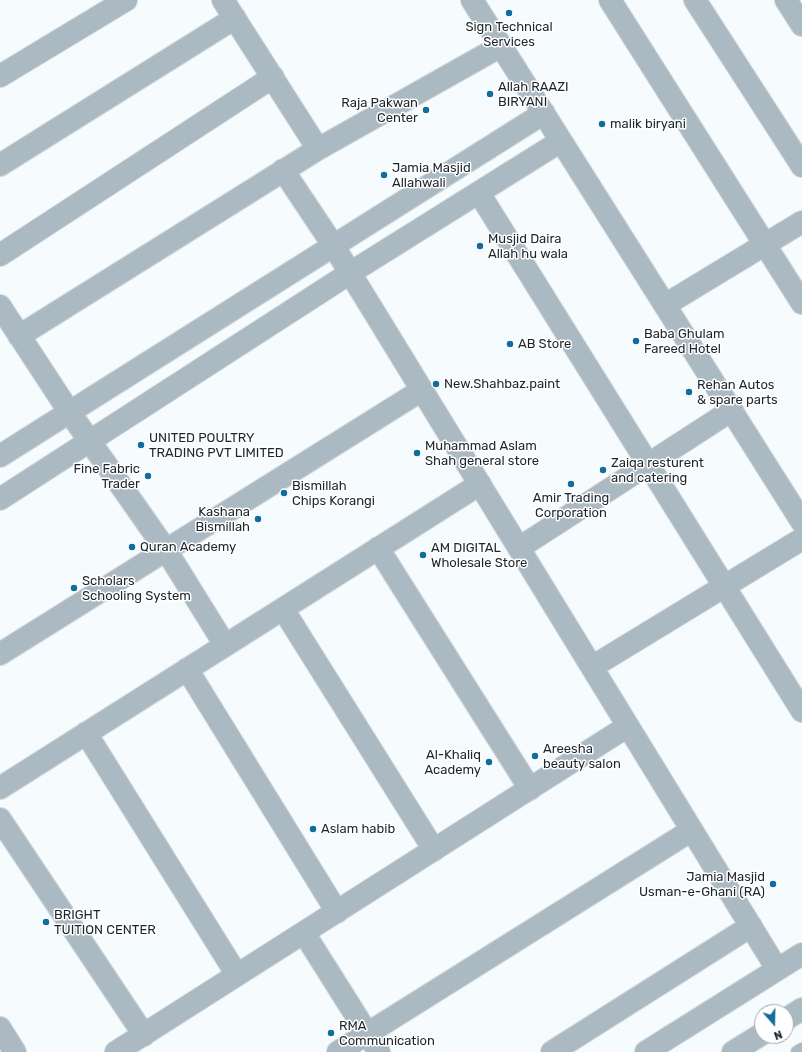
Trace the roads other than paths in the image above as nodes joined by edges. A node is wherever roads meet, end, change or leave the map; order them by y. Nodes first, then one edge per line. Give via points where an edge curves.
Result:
1 (126, 0) edge
2 (223, 0) edge
3 (472, 0) edge
4 (610, 0) edge
5 (695, 0) edge
6 (786, 0) edge
7 (234, 18) junction
8 (802, 25) edge
9 (501, 46) junction
10 (0, 76) edge
11 (273, 77) junction
12 (544, 113) junction
13 (561, 141) junction
14 (318, 149) junction
15 (0, 165) edge
16 (802, 166) edge
17 (283, 170) junction
18 (479, 192) junction
19 (802, 222) edge
20 (765, 244) junction
21 (333, 245) junction
22 (0, 254) edge
23 (350, 273) junction
24 (802, 303) edge
25 (665, 305) junction
26 (0, 306) edge
27 (19, 336) junction
28 (422, 390) junction
29 (732, 410) junction
30 (70, 412) junction
31 (91, 440) junction
32 (0, 456) edge
33 (649, 464) junction
34 (480, 484) junction
35 (0, 499) edge
36 (802, 522) edge
37 (802, 539) edge
38 (378, 548) junction
39 (519, 548) junction
40 (166, 550) junction
41 (725, 586) junction
42 (283, 609) junction
43 (225, 645) junction
44 (0, 654) edge
45 (592, 667) junction
46 (187, 669) junction
47 (802, 711) edge
48 (628, 726) junction
49 (86, 733) junction
50 (0, 788) edge
51 (530, 789) junction
52 (0, 819) edge
53 (692, 830) junction
54 (434, 850) junction
55 (336, 912) junction
56 (751, 926) junction
57 (304, 933) junction
58 (802, 954) edge
59 (778, 969) junction
60 (237, 975) junction
61 (0, 1028) edge
62 (367, 1034) junction
63 (144, 1035) junction
64 (754, 1039) edge
65 (802, 1049) edge
66 (15, 1052) edge
67 (116, 1052) edge
68 (338, 1052) edge
69 (379, 1052) edge
70 (552, 1052) edge
71 (646, 1052) edge
72 (733, 1052) edge
73 (797, 1052) edge

1 - 10 street
2 - 7 street
3 - 9 street
4 - 20 street
5 - 16 street
6 - 8 street
7 - 11 street
7 - 15 street
9 - 12 street
9 - 14 street
11 - 14 street
11 - 22 street
12 - 13 street
12 - 21 street
13 - 18 street
13 - 25 street
14 - 17 street
17 - 21 street
17 - 27 street
18 - 23 street
18 - 33 street
19 - 20 street
20 - 24 street
20 - 25 street
21 - 23 street
21 - 30 street
23 - 28 street
23 - 31 street
25 - 29 street
26 - 27 street
27 - 30 street
28 - 34 street
28 - 40 street
29 - 33 street
29 - 36 street
30 - 31 street
30 - 32 street
31 - 35 street
31 - 40 street
33 - 39 street
33 - 41 street
34 - 38 street
34 - 39 street
37 - 41 street
38 - 42 street
38 - 51 street
39 - 45 street
40 - 43 street
40 - 44 street
41 - 45 street
41 - 47 street
42 - 43 street
42 - 54 street
43 - 46 street
45 - 48 street
46 - 49 street
46 - 55 street
48 - 51 street
48 - 53 street
49 - 50 street
49 - 60 street
51 - 54 street
52 - 63 street
53 - 56 street
53 - 62 street
54 - 55 street
55 - 57 street
56 - 59 street
56 - 70 street
57 - 60 street
57 - 62 street
58 - 59 street
59 - 71 street
60 - 63 street
61 - 66 street
62 - 68 street
62 - 69 street
63 - 67 street
64 - 72 street
65 - 73 lane

